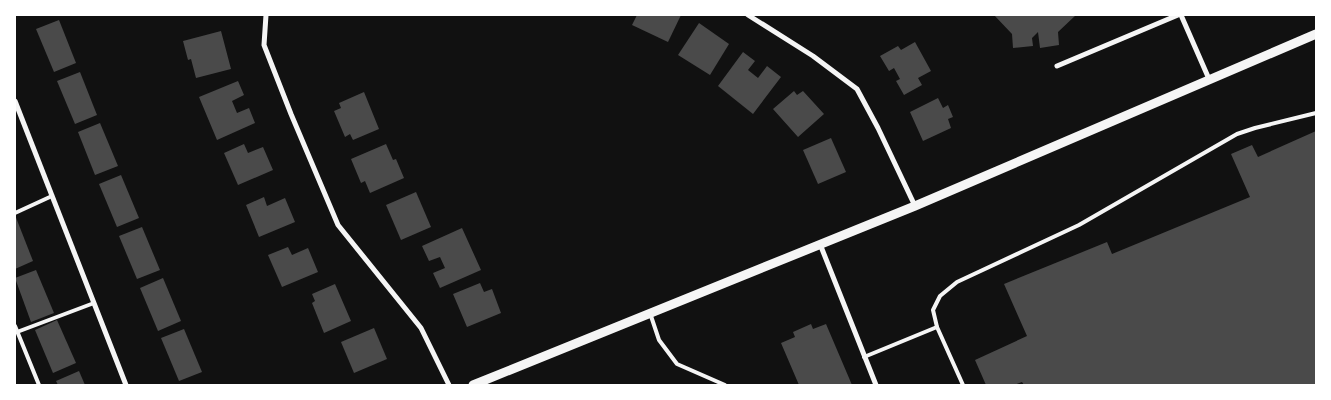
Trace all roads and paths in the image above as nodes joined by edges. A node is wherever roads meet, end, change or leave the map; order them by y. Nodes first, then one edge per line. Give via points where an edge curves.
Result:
1 (266, 15) edge
2 (748, 15) edge
3 (1179, 15) edge
4 (1316, 34) edge
5 (1057, 66) dead end
6 (1209, 79) junction
7 (15, 101) edge
8 (1316, 112) edge
9 (52, 196) junction
10 (915, 206) junction
11 (15, 213) edge
12 (820, 244) junction
13 (94, 302) junction
14 (650, 313) junction
15 (15, 326) edge
16 (937, 327) junction
17 (17, 332) junction
18 (864, 356) junction
19 (39, 385) edge
20 (126, 385) edge
21 (449, 385) edge
22 (473, 385) edge
23 (725, 385) edge
24 (876, 385) edge
25 (963, 385) edge

1 - 21 street via 264,45 338,225 421,328
2 - 10 street via 813,56 857,89
3 - 5 street
3 - 6 street
4 - 6 street
6 - 10 street
7 - 9 street
8 - 16 lane via 1238,134 1079,225 956,282 940,296 933,310
9 - 11 lane
9 - 13 street
10 - 12 street
12 - 14 street
12 - 18 street
13 - 17 lane
13 - 20 street
14 - 22 street
14 - 23 lane via 660,340 677,364
15 - 17 lane
16 - 18 lane
16 - 25 lane
17 - 19 lane
18 - 24 street

